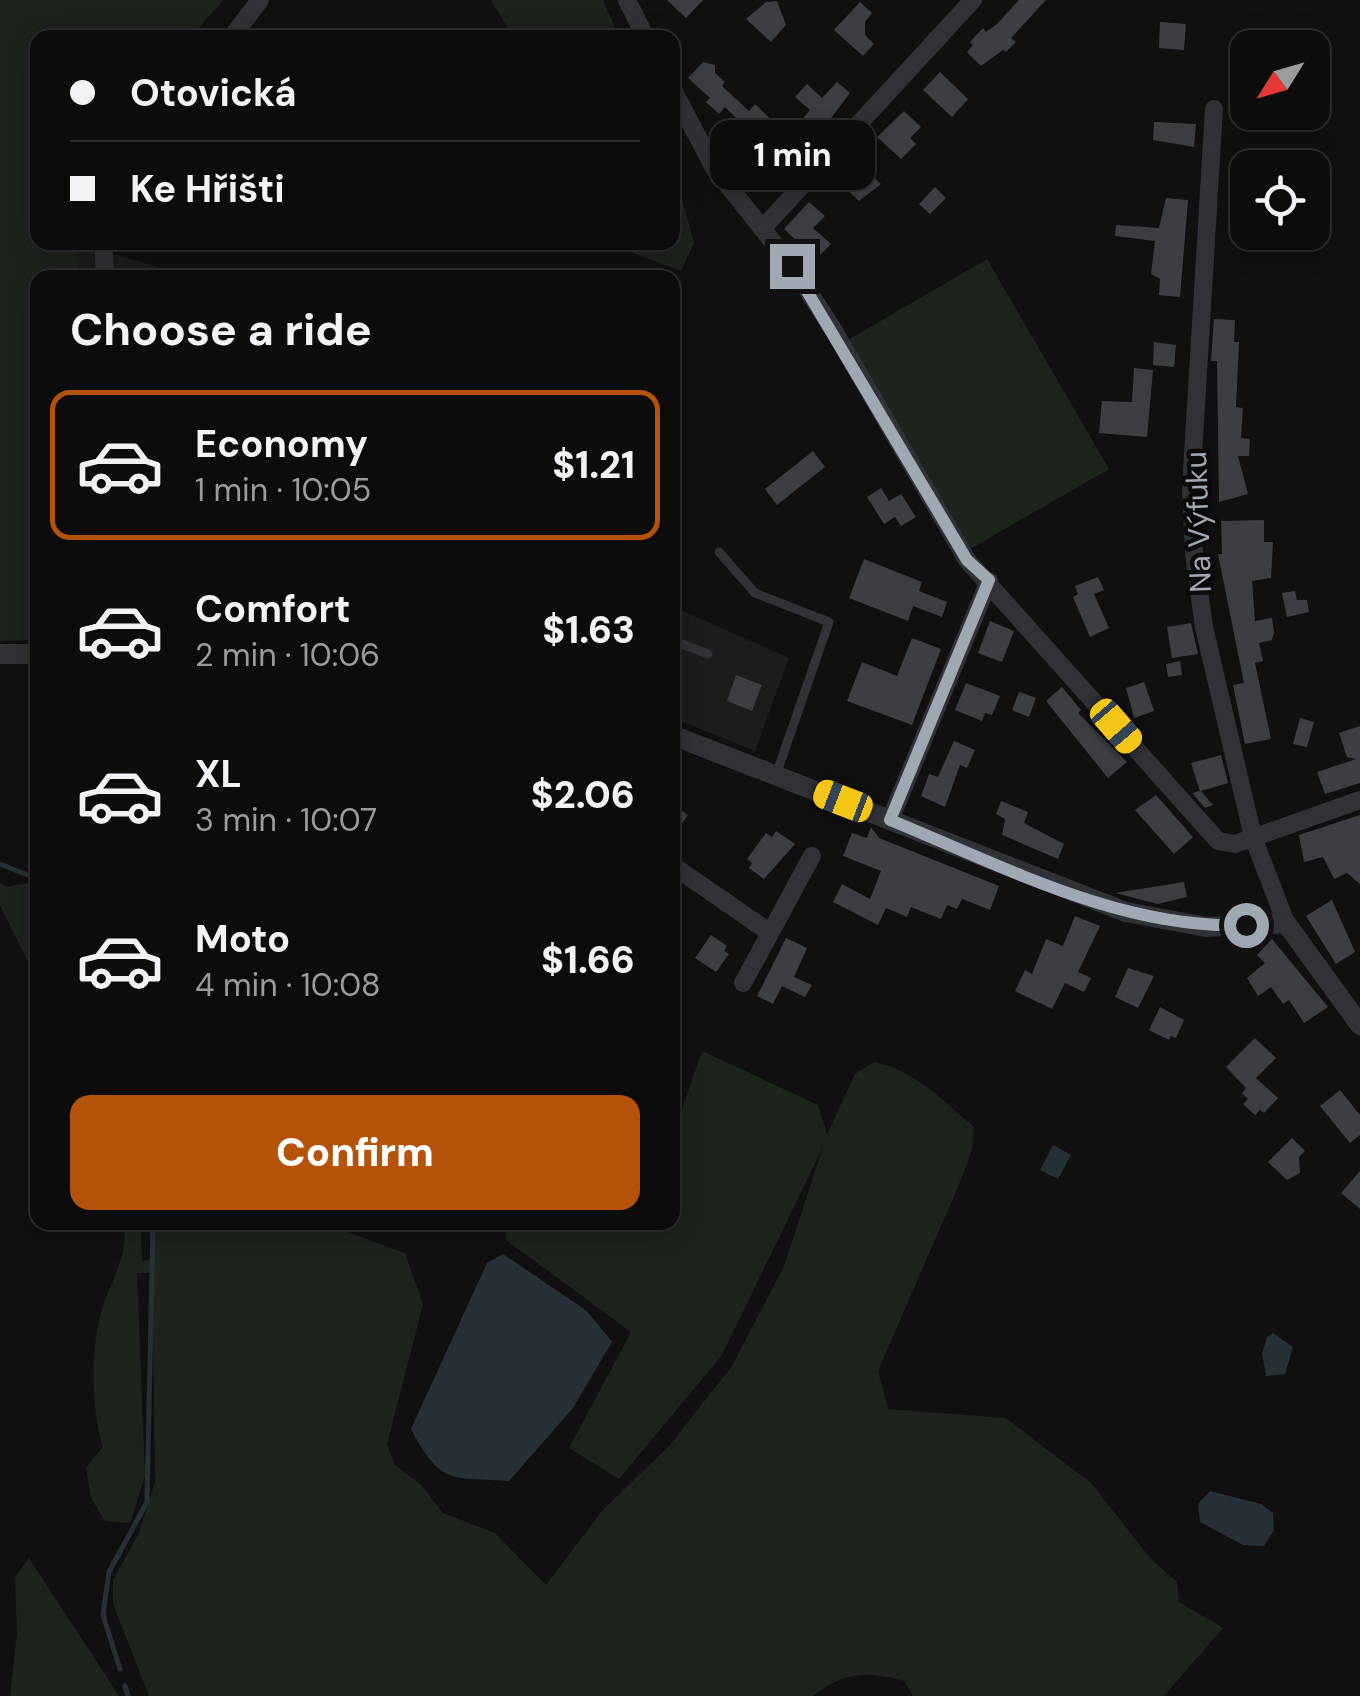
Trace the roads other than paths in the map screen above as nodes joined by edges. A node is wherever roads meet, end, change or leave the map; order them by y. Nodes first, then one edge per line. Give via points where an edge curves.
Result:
1 (260, 0) edge
2 (627, 0) edge
3 (973, 0) edge
4 (237, 30) edge
5 (642, 30) edge
6 (680, 103) edge
7 (1214, 109) dead end
8 (762, 229) junction
9 (720, 552) dead end
10 (989, 580) junction
11 (680, 643) edge
12 (0, 654) edge
13 (30, 654) edge
14 (708, 654) dead end
15 (680, 738) edge
16 (776, 775) junction
17 (1360, 800) edge
18 (890, 820) junction
19 (1253, 837) junction
20 (812, 856) dead end
21 (680, 871) edge
22 (1286, 923) junction
23 (769, 932) junction
24 (744, 983) dead end
25 (1353, 1000) edge
26 (1360, 1025) edge

1 - 4 street
2 - 5 street
3 - 8 street
6 - 8 street via 714,168
7 - 19 street, Na Výfuku via 1191,488 1204,627
8 - 10 street via 834,331 967,560
9 - 16 lane via 755,593 829,622
10 - 18 street
10 - 19 street via 1218,841
11 - 14 lane
12 - 13 street
15 - 16 street
16 - 18 street
17 - 19 street
18 - 22 street via 1126,912 1206,926
19 - 22 street, Na Výfuku
20 - 23 street
21 - 23 street
22 - 25 street
23 - 24 street
25 - 26 street

